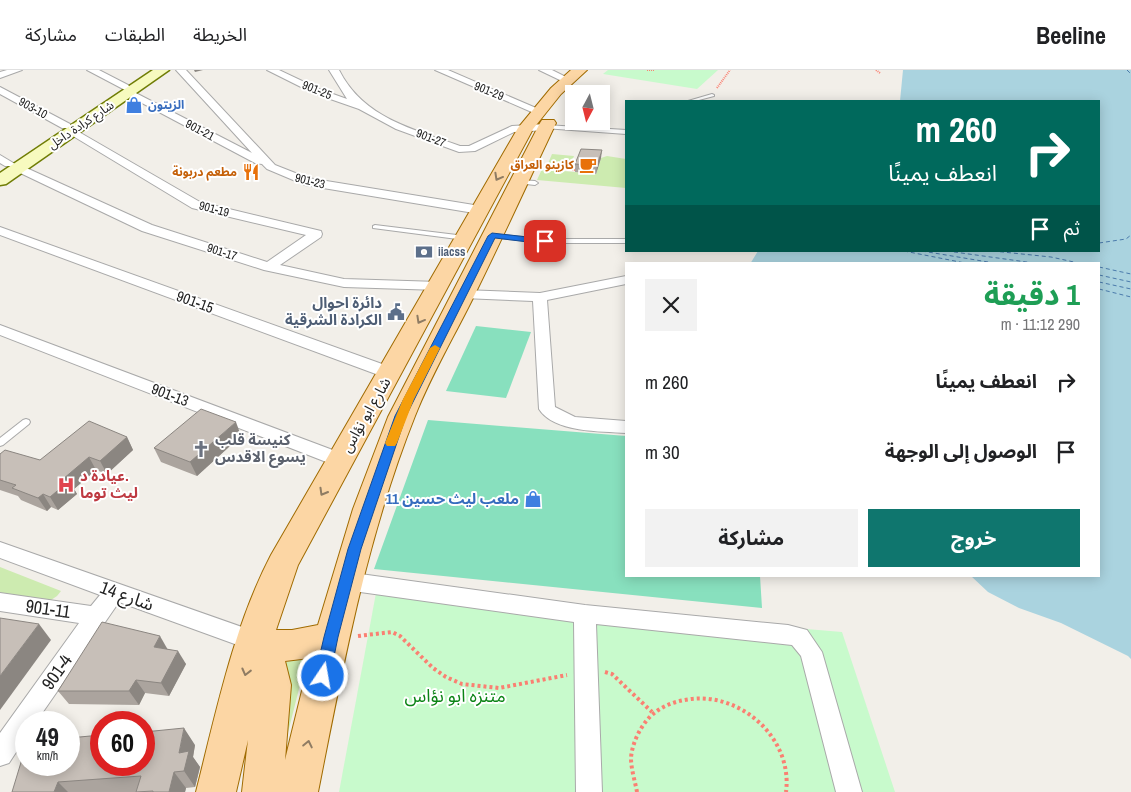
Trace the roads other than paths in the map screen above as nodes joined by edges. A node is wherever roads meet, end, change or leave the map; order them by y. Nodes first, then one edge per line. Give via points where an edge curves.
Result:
1 (17, 70) edge
2 (92, 70) edge
3 (152, 70) edge
4 (162, 70) edge
5 (181, 70) edge
6 (272, 70) edge
7 (334, 70) edge
8 (440, 70) edge
9 (596, 70) edge
10 (564, 73) edge
11 (0, 75) edge
12 (0, 90) edge
13 (127, 90) junction
14 (712, 95) road end
15 (694, 100) edge
16 (363, 107) junction
17 (537, 122) junction
18 (69, 129) junction
19 (625, 132) edge
20 (7, 165) edge
21 (271, 167) junction
22 (0, 180) edge
23 (480, 210) junction
24 (375, 227) dead end
25 (0, 231) edge
26 (492, 236) junction
27 (466, 238) junction
28 (625, 242) edge
29 (269, 267) junction
30 (625, 280) edge
31 (451, 290) junction
32 (540, 297) junction
33 (0, 330) edge
34 (390, 373) junction
35 (26, 422) dead end
36 (625, 427) edge
37 (0, 442) edge
38 (340, 460) junction
39 (0, 550) edge
40 (346, 581) junction
41 (115, 592) junction
42 (0, 602) edge
43 (584, 614) junction
44 (96, 616) junction
45 (341, 637) junction
46 (254, 641) junction
47 (0, 754) edge
48 (216, 792) edge
49 (262, 792) edge
50 (298, 792) edge
51 (589, 792) edge
52 (849, 792) edge

1 - 11 street
2 - 13 street, 901-21
3 - 13 main road, شارع كرادة داخل
4 - 13 main road, شارع كرادة داخل
5 - 21 street, 901-23
6 - 16 street, 901-25 via 316,91
7 - 16 street, 901-27 via 348,94
8 - 17 street, 901-29
9 - 17 main road, شارع ابو نؤاس
10 - 17 main road, شارع ابو نؤاس
12 - 18 street, 903-10
13 - 18 main road, شارع كرادة داخل
13 - 21 street, 901-21
14 - 15 lane
16 - 17 street, 901-27 via 412,132 465,150
17 - 19 lane
17 -> 23 main road, شارع ابو نؤاس
17 - 26 main road, شارع ابو نؤاس via 530,178
18 - 20 main road, شارع كرادة داخل
18 - 29 street, 901-19 via 196,205 316,234
20 - 22 main road, شارع كرادة داخل
20 - 29 street, 901-17 via 147,228
21 - 23 street, 901-23 via 305,181
23 - 27 main road, شارع ابو نؤاس
24 - 27 lane
25 - 34 street, 901-15
26 - 28 lane via 545,241
26 - 31 main road, شارع ابو نؤاس
27 - 31 main road, شارع ابو نؤاس
29 - 31 street, 901-17 via 344,282
30 - 32 street, 901-17
31 - 32 street, 901-17
31 -> 34 main road, شارع ابو نؤاس
31 - 40 main road, شارع ابو نؤاس via 401,416 354,549
32 - 36 street via 547,409 561,419
33 - 38 street, 901-13
34 - 38 main road, شارع ابو نؤاس
35 - 37 lane
38 -> 46 main road, شارع ابو نؤاس via 282,564
39 - 41 street, شارع 14
40 - 43 street
40 - 45 main road, شارع ابو نؤاس
41 - 44 street, 901-4
41 - 46 street, شارع 14
42 - 44 street, 901-11
43 - 51 street
43 - 52 street via 799,638 811,652
44 - 47 street, 901-4
45 - 46 main road via 291,646
50 -> 45 main road, شارع ابو نؤاس
46 -> 48 main road, شارع ابو نؤاس
46 - 49 main road via 266,658 273,685

